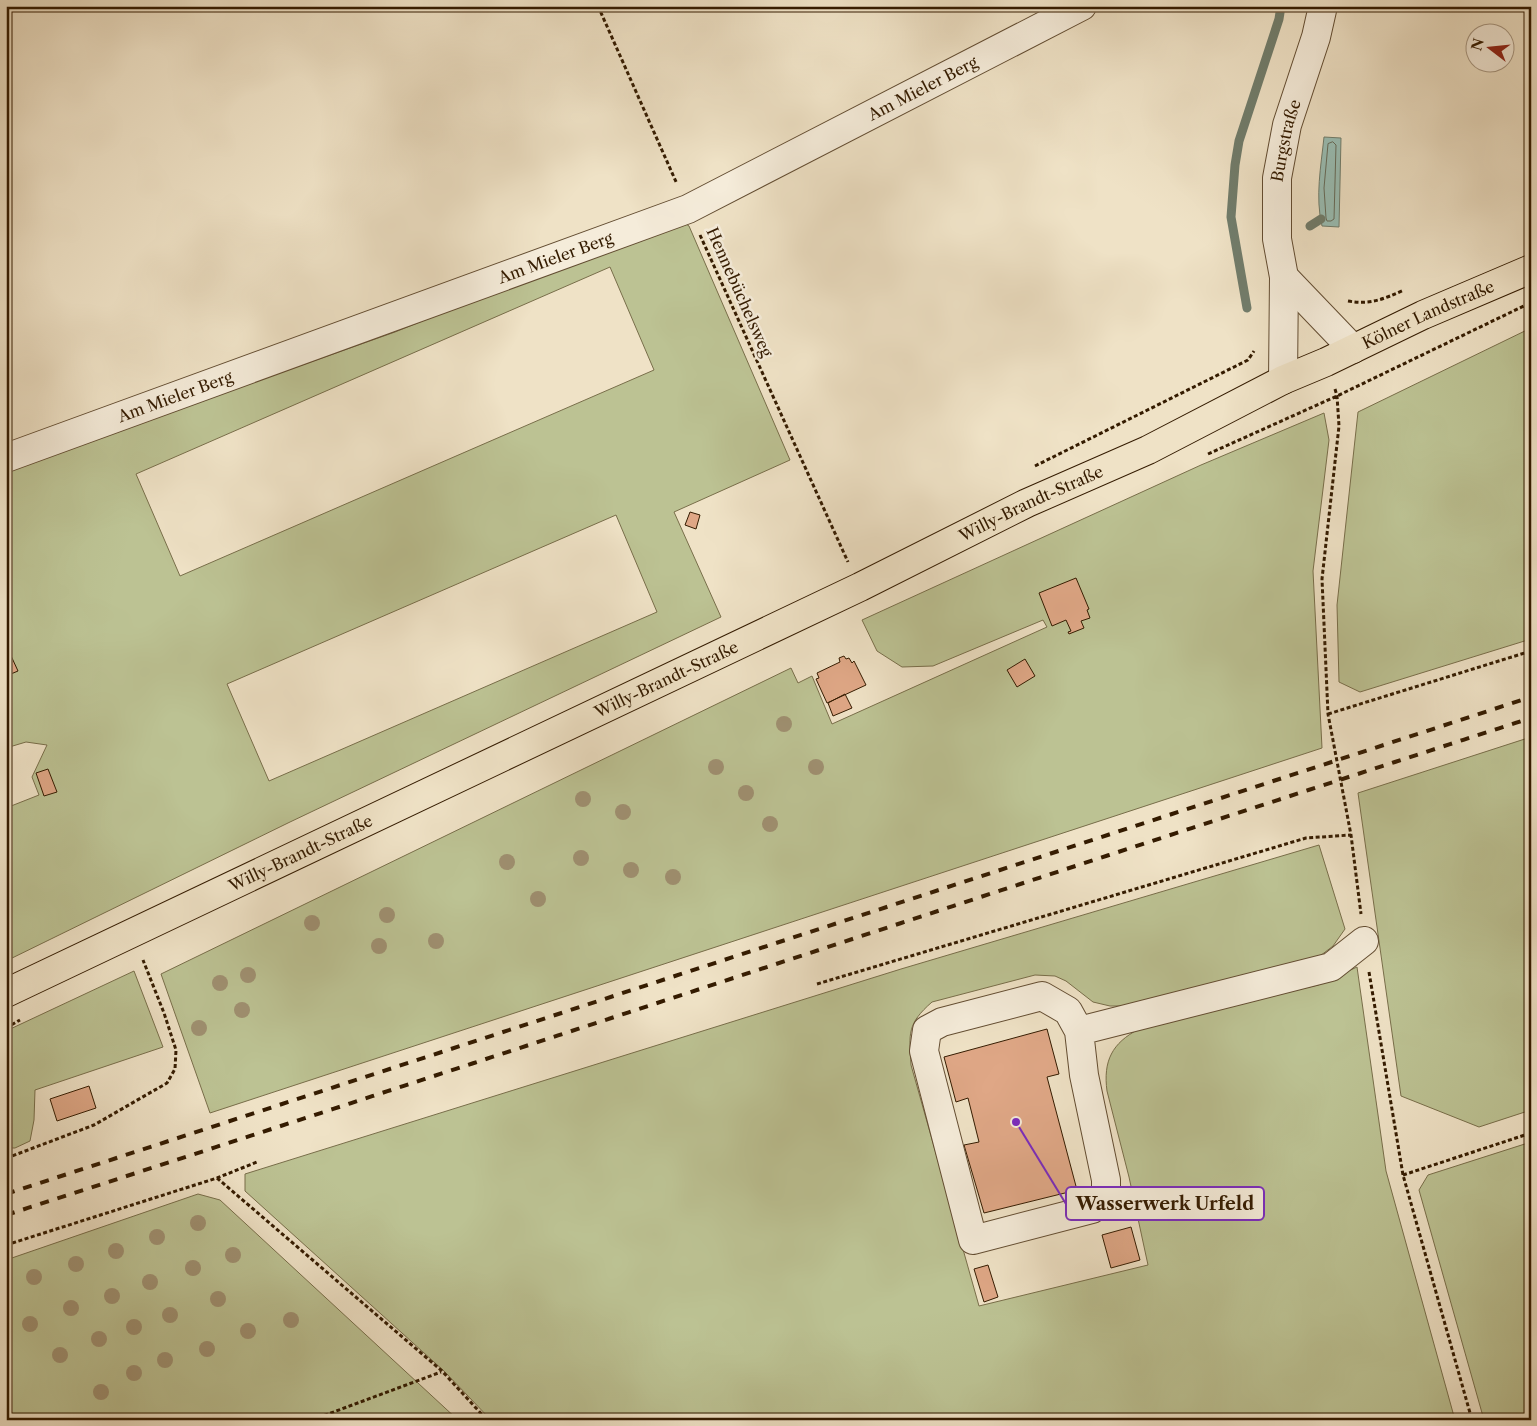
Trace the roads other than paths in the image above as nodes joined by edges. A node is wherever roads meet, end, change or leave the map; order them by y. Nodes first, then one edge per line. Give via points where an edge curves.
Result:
1 (1082, 6) edge
2 (1323, 6) edge
3 (1531, 269) edge
4 (1284, 277) junction
5 (1353, 349) junction
6 (1326, 362) joint
7 (1283, 380) junction
8 (6, 458) edge
9 (1364, 941) road end
10 (6, 993) edge
11 (1079, 1031) junction

1 - 8 street, Am Mieler Berg via 688,209
2 - 4 street, Burgstraße via 1287,125 1277,178 1277,239
3 - 5 main road, Kölner Landstraße via 1422,315
4 - 5 street
4 - 7 street, Burgstraße
5 - 6 main road, Kölner Landstraße
6 - 7 main road, Willy-Brandt-Straße
7 - 10 main road, Willy-Brandt-Straße via 1148,450 1027,503 860,587
9 - 11 street via 1331,967
11 - 11 street via 1084,1075 1106,1180 1106,1199 1092,1209 974,1240 924,1050 926,1030 942,1022 1042,996 1068,1011

